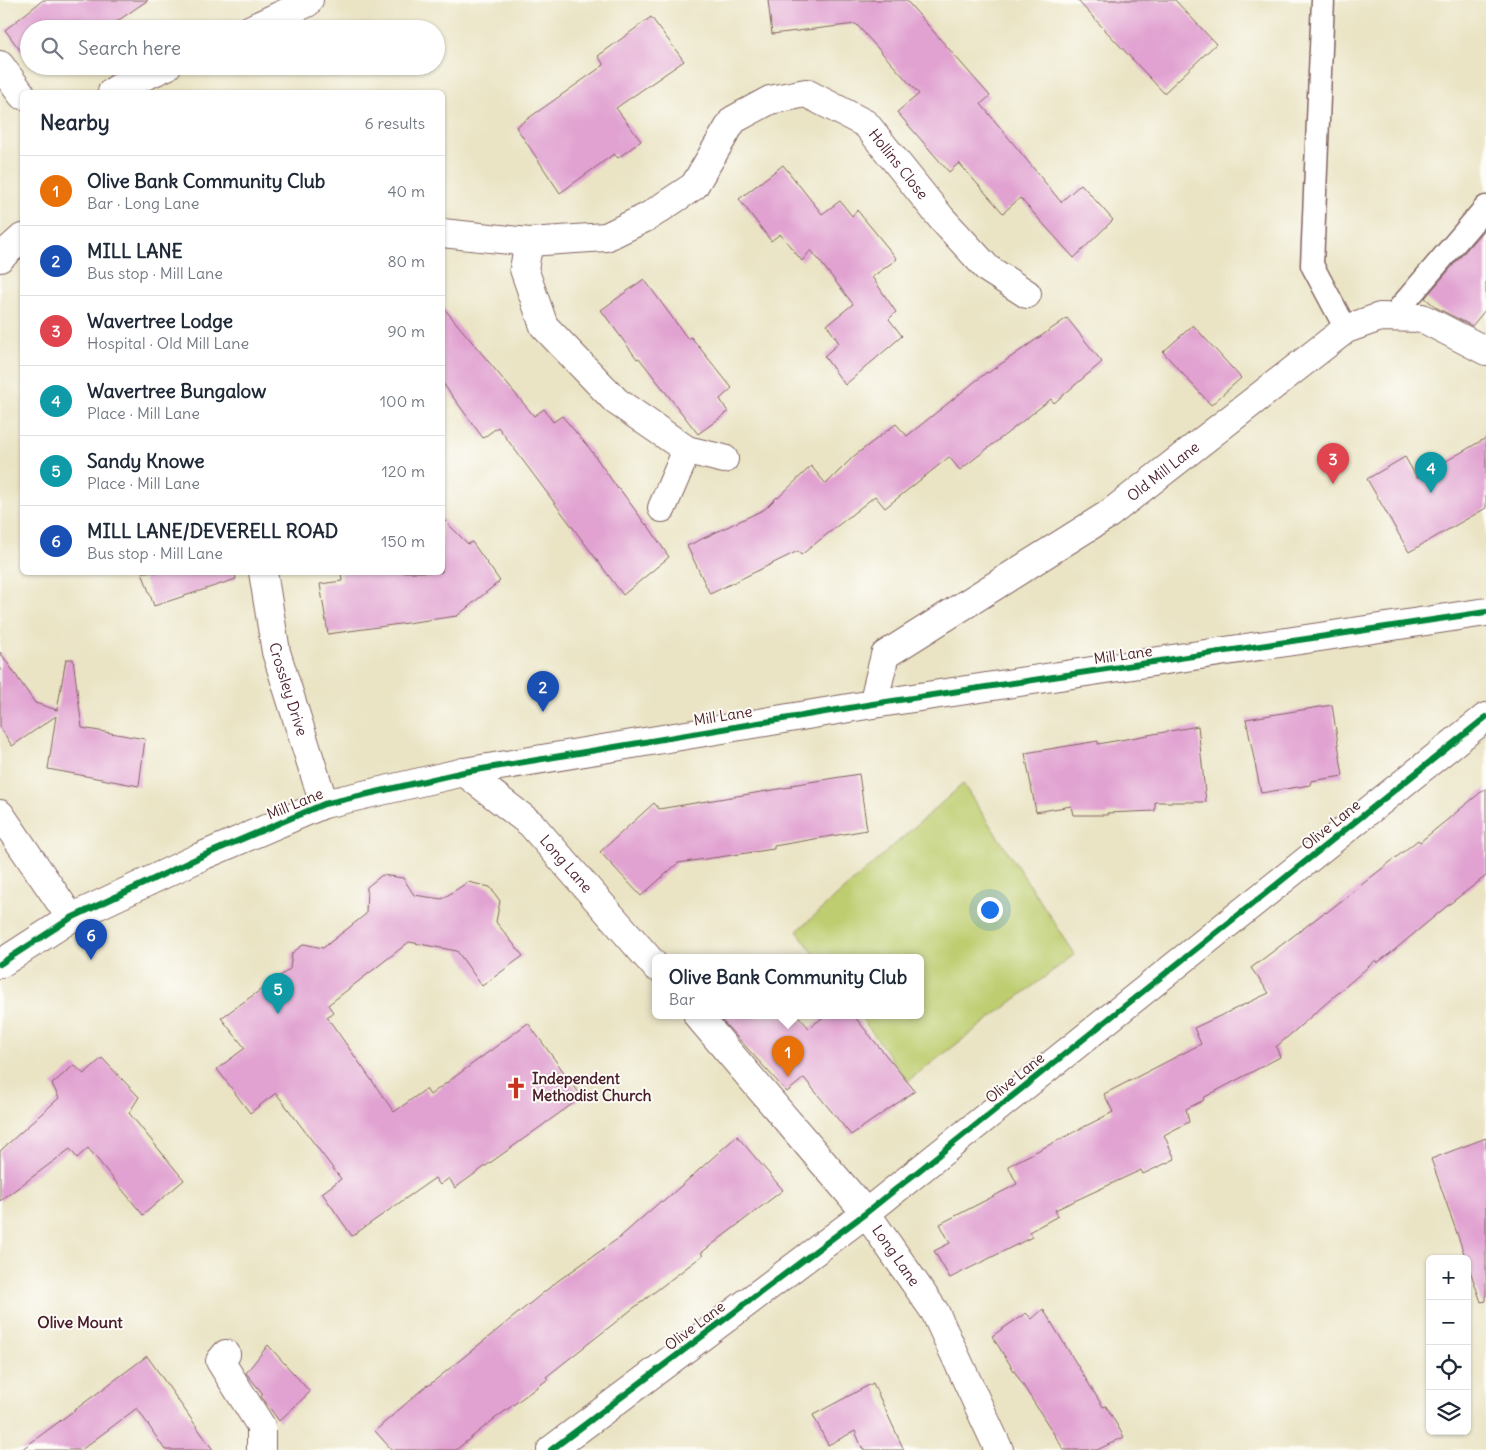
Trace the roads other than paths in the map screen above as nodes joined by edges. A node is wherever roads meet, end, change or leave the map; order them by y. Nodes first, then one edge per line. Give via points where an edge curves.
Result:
1 (310, 0) edge
2 (1323, 0) edge
3 (270, 20) edge
4 (0, 64) edge
5 (147, 75) edge
6 (115, 90) edge
7 (20, 92) edge
8 (1486, 207) edge
9 (445, 233) edge
10 (20, 240) edge
11 (528, 242) junction
12 (0, 258) edge
13 (1026, 294) dead end
14 (1391, 318) junction
15 (1346, 329) junction
16 (1486, 351) edge
17 (687, 450) junction
18 (724, 460) dead end
19 (662, 508) dead end
20 (263, 575) edge
21 (1486, 612) edge
22 (874, 704) junction
23 (1486, 717) edge
24 (464, 772) junction
25 (324, 804) junction
26 (0, 814) edge
27 (71, 918) junction
28 (652, 961) edge
29 (0, 964) edge
30 (701, 1019) edge
31 (866, 1213) junction
32 (226, 1354) dead end
33 (261, 1450) edge
34 (552, 1450) edge
35 (999, 1450) edge

1 - 3 street
2 - 15 lane via 1312,265
4 - 7 street
5 - 6 street
8 - 14 lane
9 - 11 street, Hollins Close
10 - 12 street
11 - 13 street, Hollins Close via 606,237 649,216 694,186 733,120 770,100 806,93 866,124 942,219 988,269
11 - 17 street via 524,269 544,326 616,401
14 - 15 street, Old Mill Lane via 1380,317
14 - 16 street, Old Mill Lane via 1422,318
15 - 22 street, Old Mill Lane via 1109,514 885,655
17 - 18 street
17 - 19 street
20 - 25 street, Crossley Drive via 276,652
21 - 22 street, Mill Lane
22 - 24 street, Mill Lane
23 - 31 street, Olive Lane
24 - 25 street, Mill Lane
24 - 28 street, Long Lane via 531,824
25 - 27 street, Mill Lane via 200,857
26 - 27 street
27 - 29 street, Mill Lane
30 - 31 street, Long Lane
31 - 34 street, Olive Lane
31 - 35 street, Long Lane via 935,1312
32 - 33 street via 220,1361 261,1426

